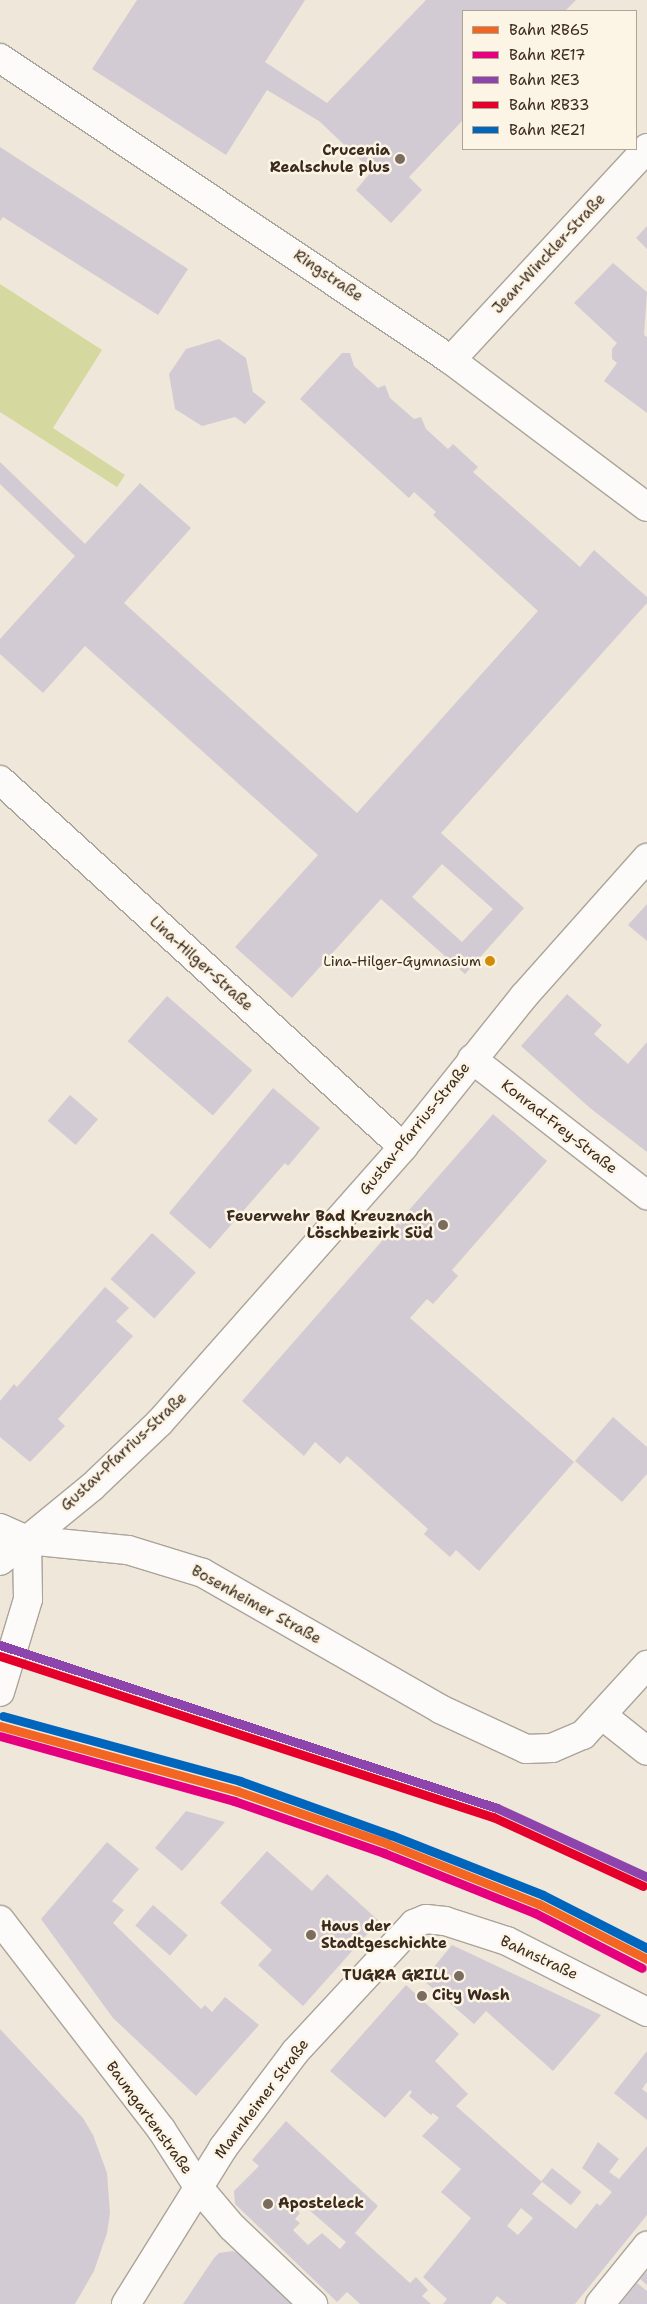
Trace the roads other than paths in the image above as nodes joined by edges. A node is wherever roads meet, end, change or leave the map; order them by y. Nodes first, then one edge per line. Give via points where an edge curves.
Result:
1 (0, 58) edge
2 (647, 148) edge
3 (451, 360) junction
4 (647, 507) edge
5 (0, 780) edge
6 (647, 858) edge
7 (472, 1059) junction
8 (403, 1147) junction
9 (647, 1196) edge
10 (0, 1528) edge
11 (27, 1540) junction
12 (0, 1561) edge
13 (647, 1665) edge
14 (0, 1692) edge
15 (603, 1716) junction
16 (647, 1751) edge
17 (426, 1919) joint
18 (0, 1920) edge
19 (647, 2012) edge
20 (199, 2188) junction
21 (647, 2246) edge
22 (126, 2304) edge
23 (313, 2304) edge
24 (600, 2304) edge

1 - 3 street, Ringstraße
2 - 3 street, Jean-Winckler-Straße
3 - 4 street, Ringstraße
5 - 8 street, Lina-Hilger-Straße
6 - 7 street, Gustav-Pfarrius-Straße
7 - 8 street, Gustav-Pfarrius-Straße
7 - 9 street, Konrad-Frey-Straße
8 - 11 street, Gustav-Pfarrius-Straße via 160,1422 92,1486
10 - 11 street, Bosenheimer Straße
11 - 12 street, Gustav-Pfarrius-Straße
11 - 14 street via 28,1599
11 - 15 street, Bosenheimer Straße via 128,1550 203,1573 440,1709 526,1749 552,1748 583,1735
13 - 15 street
15 - 16 street
17 - 19 street, Bahnstraße via 444,1921 508,1941
17 - 20 street, Mannheimer Straße via 414,1924 295,2052 223,2148
18 - 20 street, Baumgartenstraße via 161,2129
20 - 22 street, Mannheimer Straße
20 - 23 street, Baumgartenstraße via 232,2227
21 - 24 street

